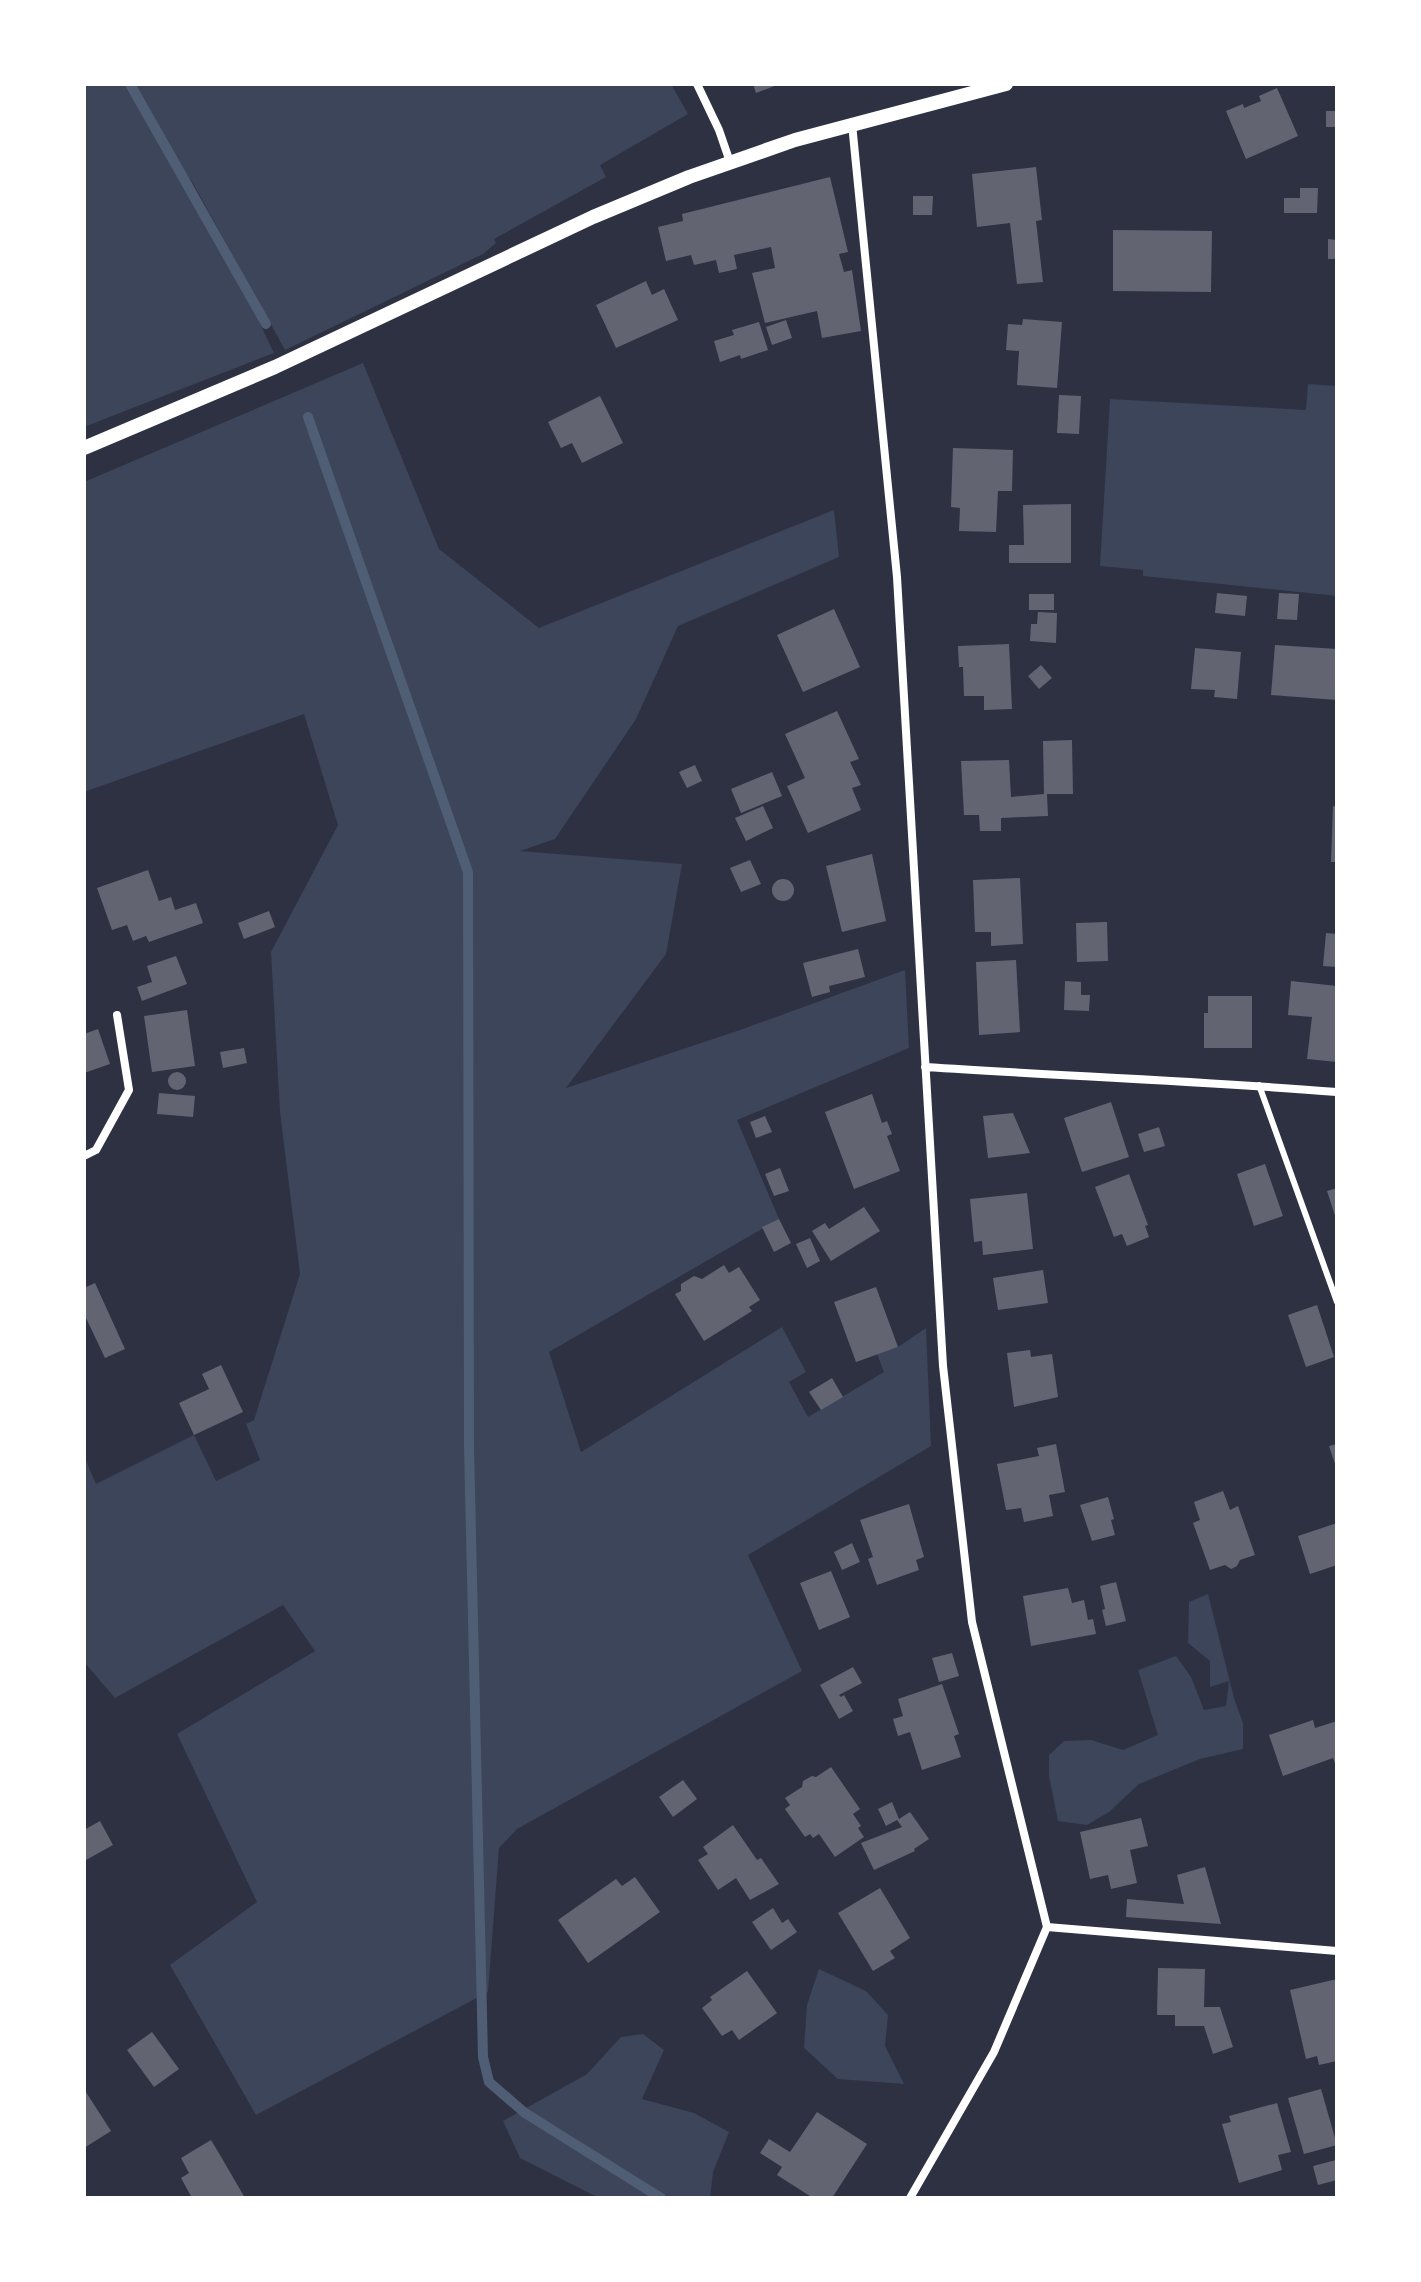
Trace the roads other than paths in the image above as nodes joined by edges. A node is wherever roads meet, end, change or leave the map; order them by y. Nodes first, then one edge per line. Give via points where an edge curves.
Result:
1 (697, 84) edge
2 (1006, 84) edge
3 (852, 124) junction
4 (730, 162) junction
5 (84, 448) edge
6 (117, 1015) dead end
7 (925, 1067) junction
8 (1259, 1085) junction
9 (1337, 1092) edge
10 (84, 1156) edge
11 (1337, 1302) edge
12 (1047, 1927) junction
13 (1337, 1951) edge
14 (910, 2198) edge

1 - 4 street
2 - 3 street
3 - 4 street
3 - 7 street via 897,577
4 - 5 street via 593,217 275,367
6 - 10 street via 129,1090 96,1150
7 - 8 street
7 - 12 street via 943,1366 972,1622
8 - 9 street
8 - 11 lane
12 - 13 street
12 - 14 street via 994,2052

